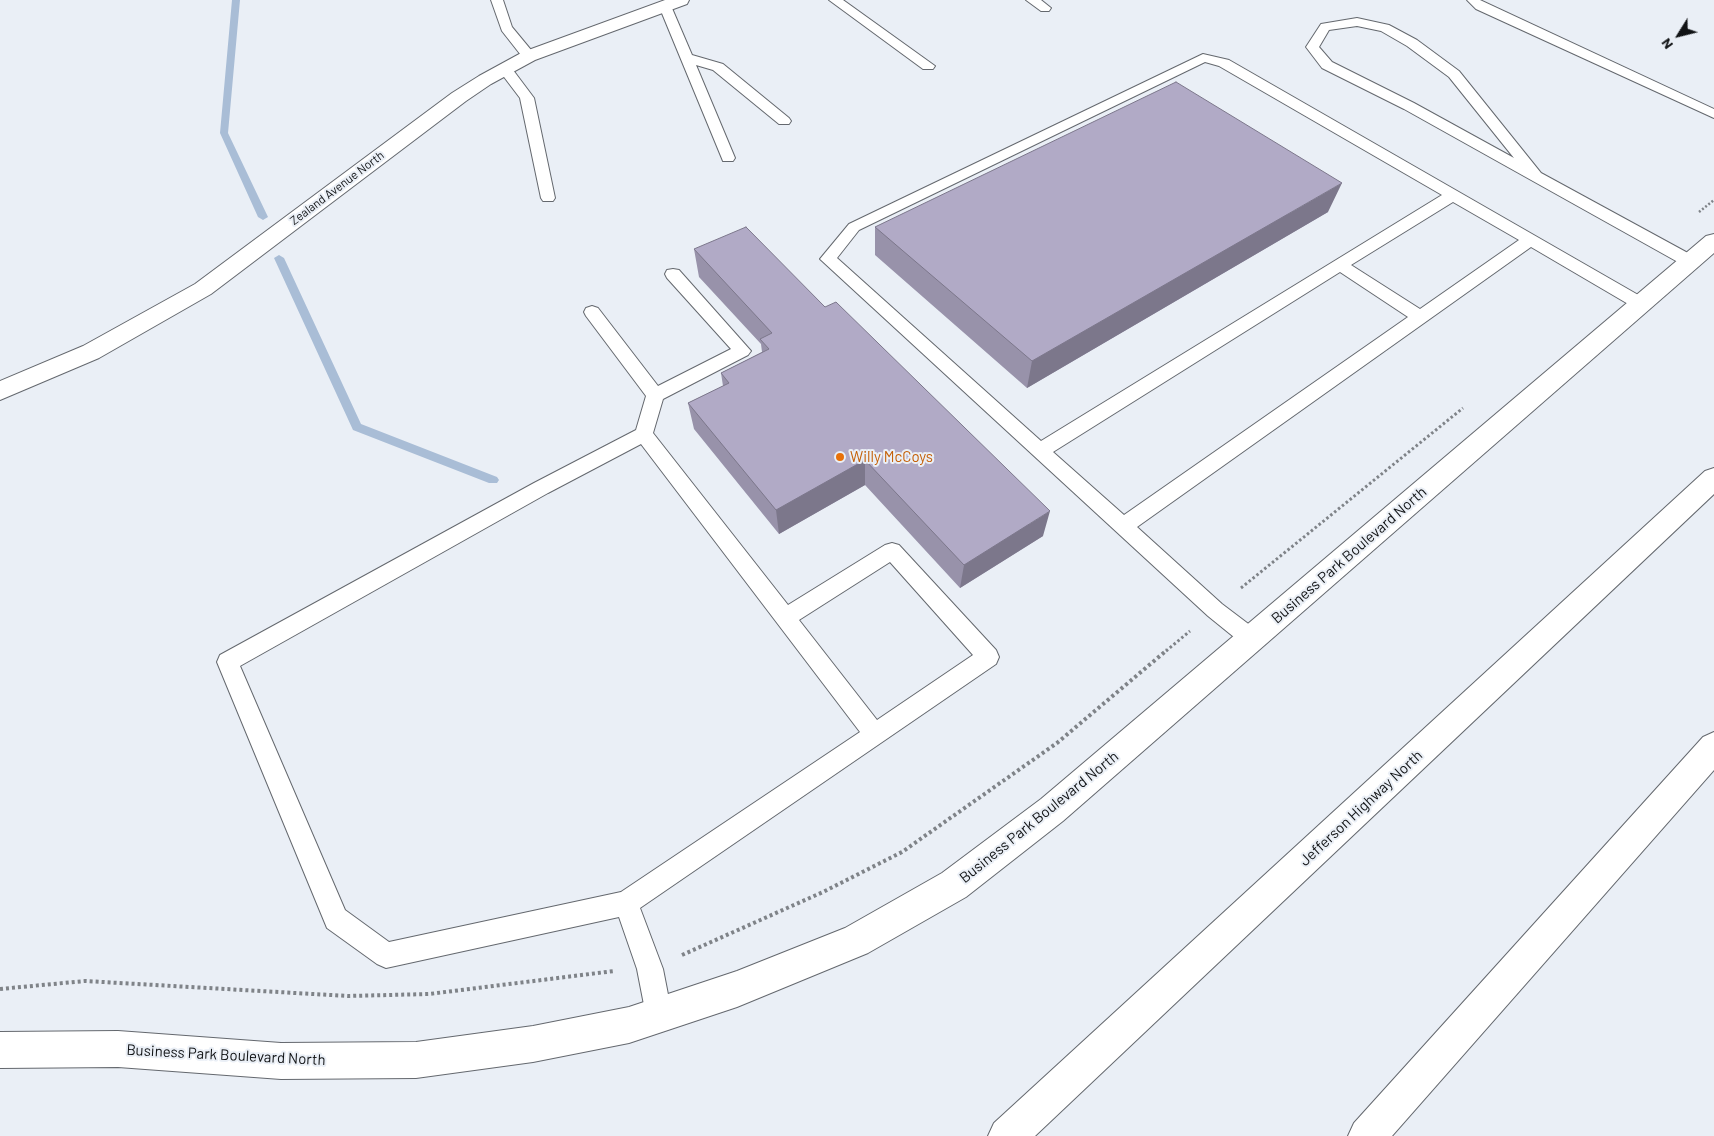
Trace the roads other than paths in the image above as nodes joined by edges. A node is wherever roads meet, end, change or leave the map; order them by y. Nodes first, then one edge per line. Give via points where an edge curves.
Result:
1 (497, 0) edge
2 (835, 0) edge
3 (1032, 0) edge
4 (1473, 0) edge
5 (673, 3) edge
6 (1045, 8) dead end
7 (529, 56) junction
8 (687, 58) junction
9 (928, 66) dead end
10 (505, 69) junction
11 (1714, 114) edge
12 (784, 121) dead end
13 (728, 158) dead end
14 (1536, 176) junction
15 (1453, 195) junction
16 (548, 198) dead end
17 (1530, 240) junction
18 (1714, 242) edge
19 (1691, 262) junction
20 (1340, 264) junction
21 (673, 274) dead end
22 (1641, 304) junction
23 (592, 312) dead end
24 (1420, 317) junction
25 (0, 390) edge
26 (655, 395) junction
27 (644, 434) junction
28 (1039, 450) junction
29 (1714, 478) edge
30 (1123, 526) junction
31 (785, 618) junction
32 (1252, 638) junction
33 (875, 734) junction
34 (1714, 747) edge
35 (626, 903) junction
36 (659, 1015) junction
37 (0, 1050) edge
38 (1007, 1136) edge
39 (1368, 1136) edge

1 - 7 lane via 506,28
2 - 9 lane
3 - 6 lane
4 - 11 lane
5 - 7 main road, Zealand Avenue North
5 - 8 lane
7 - 10 main road, Zealand Avenue North
8 - 12 lane via 718,67
8 - 13 lane
10 - 16 lane via 527,98
10 - 25 main road, Zealand Avenue North via 459,97 203,289 90,352
14 - 14 lane via 1327,65 1312,47 1325,28 1357,22 1385,28 1412,43 1454,74
14 - 19 lane
15 - 17 lane
15 - 20 lane
15 - 28 lane via 1224,63 1203,58 854,227 828,258
17 - 22 lane
17 - 24 lane
18 - 19 main road, Business Park Boulevard North
19 - 22 main road, Business Park Boulevard North
20 - 24 lane
20 - 28 lane
21 - 26 lane via 742,351
22 - 32 main road, Business Park Boulevard North
23 - 26 lane
24 - 30 lane
26 - 27 lane
27 - 31 lane
27 - 35 lane via 228,662 336,919 386,955
28 - 30 lane
29 - 38 main road, Jefferson Highway North
30 - 32 lane via 1215,610
31 - 33 lane
31 - 33 lane via 892,551 988,657
32 - 36 main road, Business Park Boulevard North via 1052,810 954,885 856,941 737,989
33 - 35 lane
34 - 39 main road
35 - 36 lane via 650,969
36 - 37 main road, Business Park Boulevard North via 629,1025 533,1044 416,1060 281,1061 118,1049

